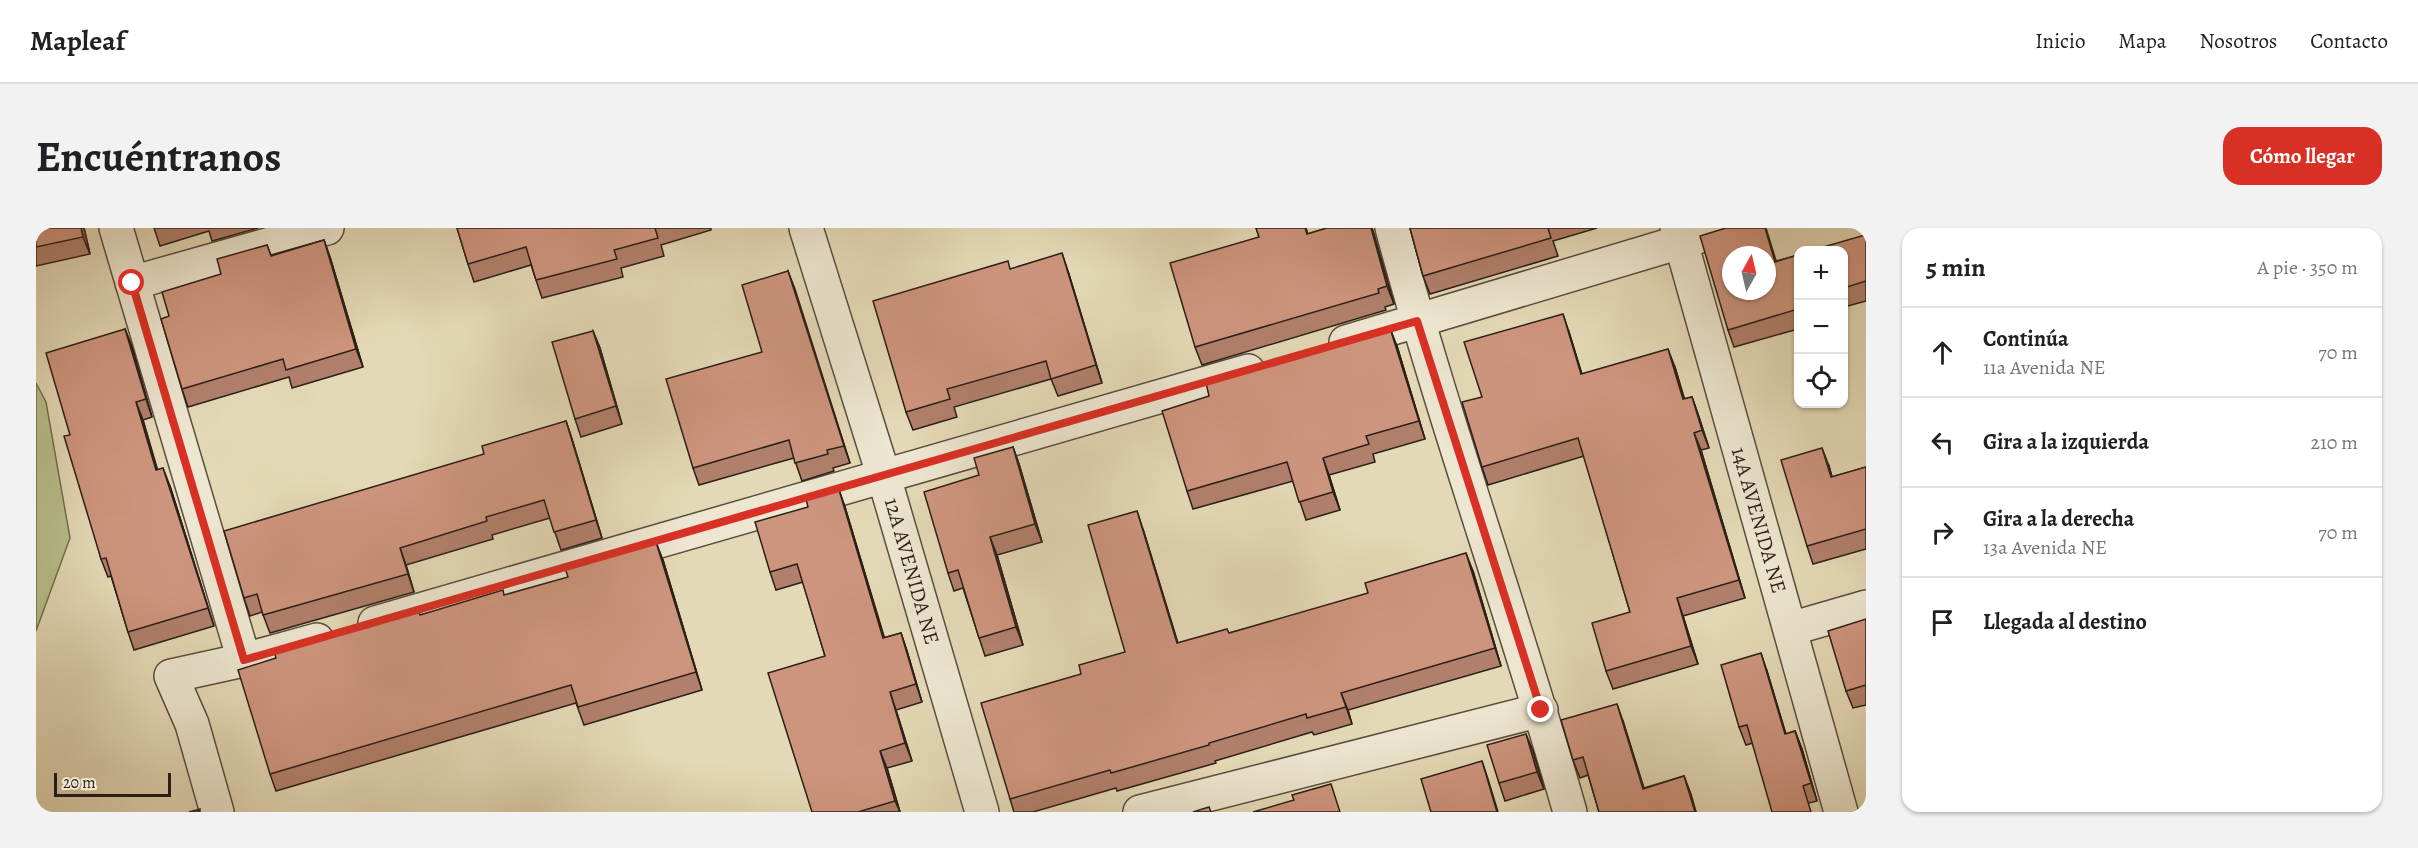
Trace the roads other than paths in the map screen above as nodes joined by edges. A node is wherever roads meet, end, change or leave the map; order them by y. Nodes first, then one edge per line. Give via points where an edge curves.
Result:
1 (116, 228) edge
2 (327, 228) edge
3 (806, 228) edge
4 (1392, 228) edge
5 (1727, 228) edge
6 (1679, 235) edge
7 (132, 283) junction
8 (1417, 321) junction
9 (1315, 351) edge
10 (1281, 361) edge
11 (884, 477) junction
12 (1866, 607) edge
13 (1790, 629) junction
14 (244, 660) junction
15 (1541, 710) junction
16 (217, 812) edge
17 (982, 812) edge
18 (1140, 812) edge
19 (1570, 812) edge
20 (1841, 812) edge

1 - 7 street
2 - 7 street
3 - 11 street, 12A AVENIDA NE
4 - 8 street
5 - 6 street
6 - 8 street
6 - 13 street, 14A AVENIDA NE
7 - 14 street
8 - 9 street
8 - 15 street
10 - 11 street
11 - 14 street
11 - 17 street, 12A AVENIDA NE
12 - 13 street
13 - 20 street, 14A AVENIDA NE
14 - 16 street via 171,676 192,724
15 - 18 street
15 - 19 street

